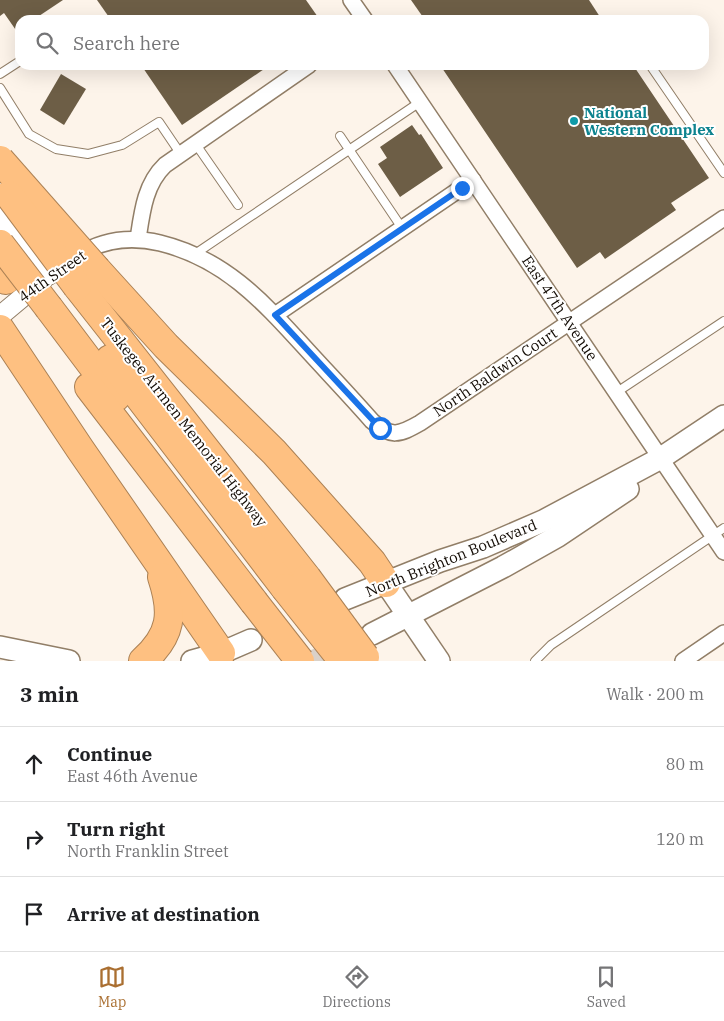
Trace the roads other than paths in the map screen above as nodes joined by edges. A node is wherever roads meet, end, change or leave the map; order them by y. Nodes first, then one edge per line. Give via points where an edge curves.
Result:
1 (351, 0) edge
2 (362, 15) edge
3 (15, 64) edge
4 (302, 70) edge
5 (398, 70) edge
6 (653, 70) edge
7 (0, 74) edge
8 (0, 88) edge
9 (420, 102) junction
10 (340, 136) dead end
11 (195, 143) junction
12 (350, 150) junction
13 (180, 153) junction
14 (0, 160) edge
15 (724, 173) edge
16 (473, 180) junction
17 (0, 182) edge
18 (0, 189) edge
19 (238, 205) dead end
20 (0, 209) edge
21 (0, 214) edge
22 (724, 218) edge
23 (402, 228) junction
24 (138, 239) junction
25 (0, 244) edge
26 (195, 254) junction
27 (0, 272) edge
28 (62, 292) junction
29 (275, 315) junction
30 (724, 321) edge
31 (569, 323) junction
32 (2, 328) edge
33 (618, 392) junction
34 (724, 416) edge
35 (387, 432) joint
36 (661, 458) junction
37 (718, 531) edge
38 (724, 552) edge
39 (154, 556) junction
40 (386, 583) junction
41 (279, 591) junction
42 (345, 600) dead end
43 (408, 616) junction
44 (724, 633) edge
45 (251, 640) dead end
46 (0, 647) edge
47 (362, 653) edge
48 (224, 657) edge
49 (69, 661) edge
50 (143, 661) edge
51 (192, 661) edge
52 (300, 661) edge
53 (320, 661) edge
54 (439, 661) edge
55 (535, 661) edge
56 (683, 661) edge

1 - 2 street
3 - 7 lane
4 - 11 street
5 - 9 street, East 47th Avenue
6 - 15 lane
8 - 13 lane via 29,134 56,149 88,154 96,152 122,145 159,122
9 - 12 lane
9 - 16 street, East 47th Avenue
10 - 12 lane
11 - 13 street
11 - 19 lane
12 - 23 lane
12 - 26 lane
13 - 24 street via 152,180
14 - 28 highway, bridge
16 - 23 street
16 - 31 street, East 47th Avenue
17 - 28 highway, Tuskegee Airmen Memorial Highway, bridge
18 - 28 street via 41,250
20 - 28 highway
21 - 28 street via 29,258
22 - 31 street, North Baldwin Court
23 - 29 street
24 - 26 street, 44th Street
24 - 28 street, 44th Street via 116,240 82,253
25 - 28 highway, bridge
26 - 29 street, 44th Street via 236,279
27 - 28 highway, Tuskegee Airmen Memorial Highway
28 - 32 street, 44th Street
28 - 40 highway via 161,340 274,452 372,562
28 - 41 highway, Tuskegee Airmen Memorial Highway
28 - 41 highway, Tuskegee Airmen Memorial Highway
29 - 35 street, 44th Street via 372,421
30 - 33 lane
31 - 33 street, East 47th Avenue
31 - 35 street, North Baldwin Court via 405,432
32 - 39 highway
33 - 36 street, East 47th Avenue
34 - 36 main road, North Brighton Boulevard
36 - 37 street, East 47th Avenue
36 - 40 main road, North Brighton Boulevard via 542,521
36 - 43 main road, North Brighton Boulevard via 624,492 566,532
37 - 38 street, East 47th Avenue
37 - 55 lane via 551,645
39 - 48 highway
39 - 50 highway via 166,590 169,621 158,647
40 - 42 main road, North Brighton Boulevard
40 - 43 main road
41 - 47 highway, Tuskegee Airmen Memorial Highway, bridge
41 - 52 highway, Tuskegee Airmen Memorial Highway, bridge
41 - 53 highway
43 - 47 main road, North Brighton Boulevard
43 - 54 main road
44 - 56 street
45 - 48 main road
46 - 49 main road
48 - 51 main road

